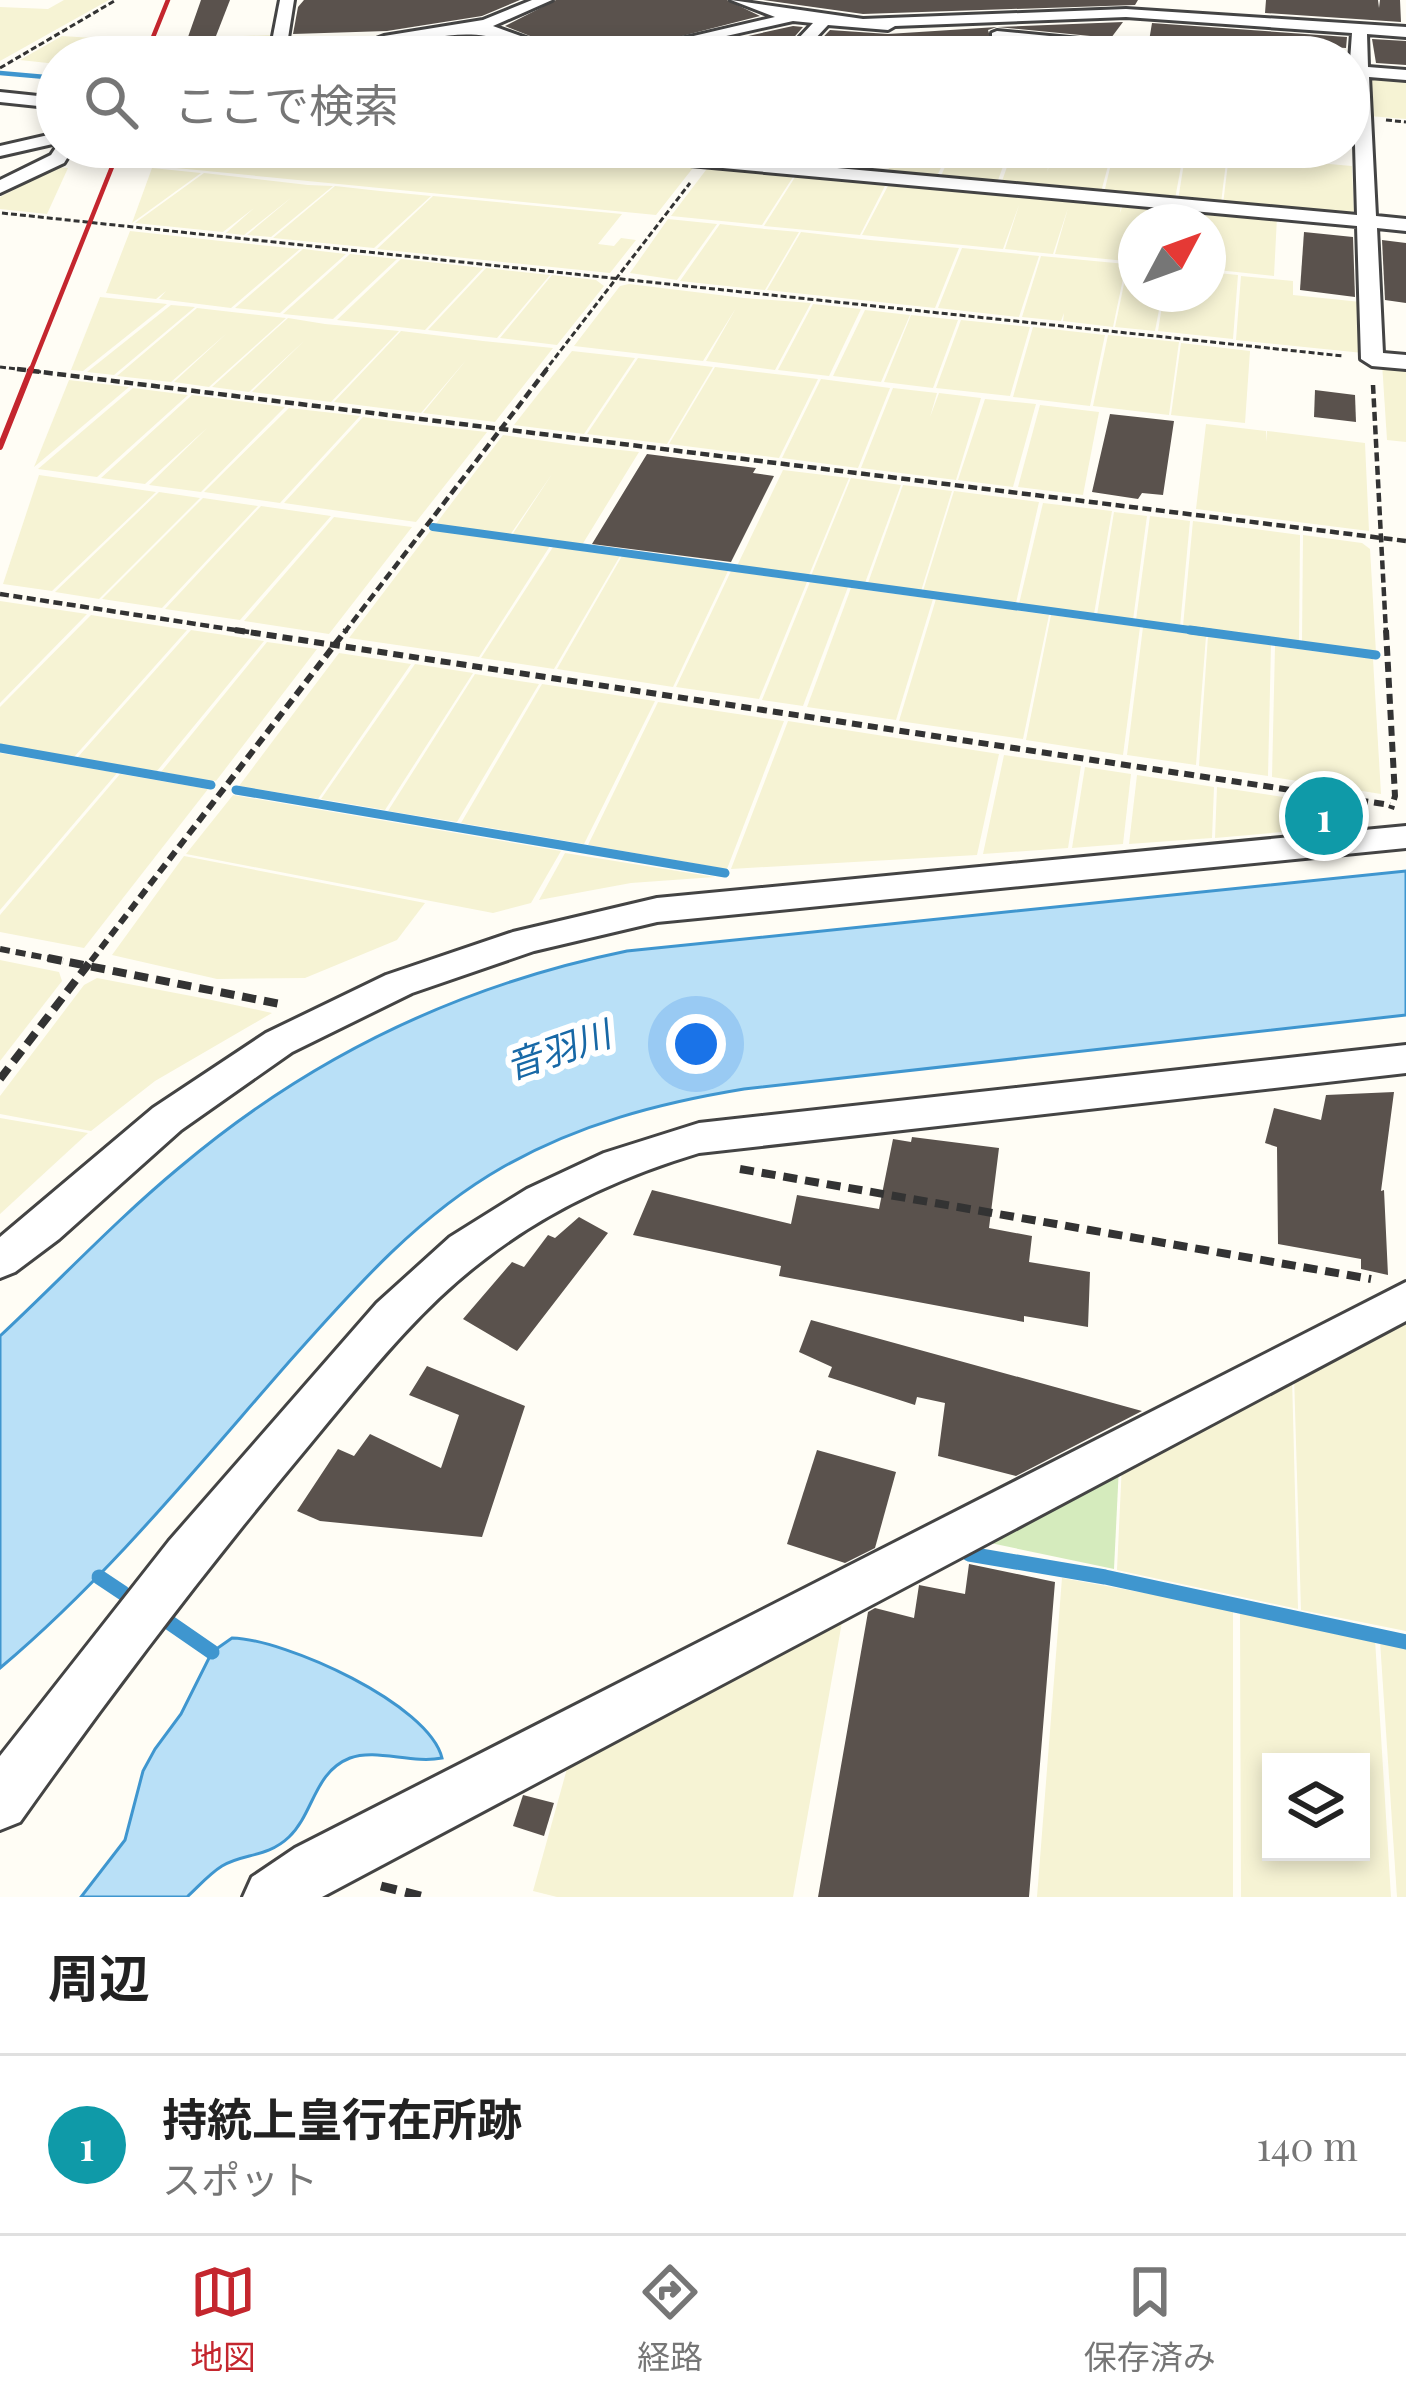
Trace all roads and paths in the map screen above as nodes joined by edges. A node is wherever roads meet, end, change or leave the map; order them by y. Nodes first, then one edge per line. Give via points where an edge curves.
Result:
1 (116, 0) edge
2 (286, 0) edge
3 (544, 0) edge
4 (738, 0) edge
5 (1070, 0) edge
6 (1130, 0) edge
7 (1231, 0) edge
8 (914, 8) edge
9 (1086, 14) junction
10 (1145, 14) junction
11 (809, 18) junction
12 (1227, 20) junction
13 (865, 23) junction
14 (477, 26) junction
15 (1359, 28) junction
16 (1406, 32) edge
17 (55, 36) edge
18 (280, 36) edge
19 (411, 36) edge
20 (506, 36) edge
21 (718, 36) edge
22 (800, 36) edge
23 (998, 36) edge
24 (1358, 36) edge
25 (36, 47) edge
26 (0, 68) edge
27 (1370, 72) edge
28 (1406, 76) edge
29 (0, 97) edge
30 (36, 101) edge
31 (36, 143) edge
32 (0, 151) edge
33 (39, 168) edge
34 (702, 168) edge
35 (847, 168) edge
36 (1361, 168) edge
37 (0, 187) edge
38 (0, 212) edge
39 (1366, 222) junction
40 (1406, 225) edge
41 (619, 278) junction
42 (1372, 359) junction
43 (1406, 362) edge
44 (0, 367) edge
45 (500, 429) junction
46 (1383, 538) junction
47 (1406, 541) edge
48 (0, 594) edge
49 (334, 644) junction
50 (1393, 828) edge
51 (0, 949) edge
52 (85, 966) junction
53 (330, 1014) junction
54 (1406, 1059) edge
55 (0, 1079) edge
56 (699, 1138) junction
57 (0, 1260) edge
58 (1395, 1291) edge
59 (0, 1802) edge
60 (272, 1897) edge

1 - 17 path
2 - 18 street
3 - 14 street
4 - 11 street
5 - 9 street
6 - 10 street
7 - 12 street
8 - 9 street
8 - 11 street
8 - 13 street
9 - 10 street
10 - 12 street
11 - 13 street
11 - 21 street
11 - 22 street
12 - 15 street
13 - 23 street
14 - 19 street
14 - 20 street
15 - 16 street
15 - 24 street
25 - 26 path
27 - 28 street
29 - 30 street
31 - 32 street
33 - 37 street
34 - 41 path
35 - 39 street
36 - 39 street
38 - 41 path
39 - 40 street
39 - 42 street
41 - 42 path
41 - 45 path
42 - 43 street
42 - 46 path
44 - 45 path
45 - 46 path
45 - 49 path
46 - 47 path
46 - 50 path
48 - 49 path
49 - 50 path
49 - 52 path
50 - 53 street via 657,910 487,950
51 - 52 path
52 - 53 path
52 - 55 path
53 - 57 street via 169,1118
54 - 56 street
56 - 58 path via 735,1168
56 - 59 street via 582,1178 442,1268 176,1565
58 - 60 street

